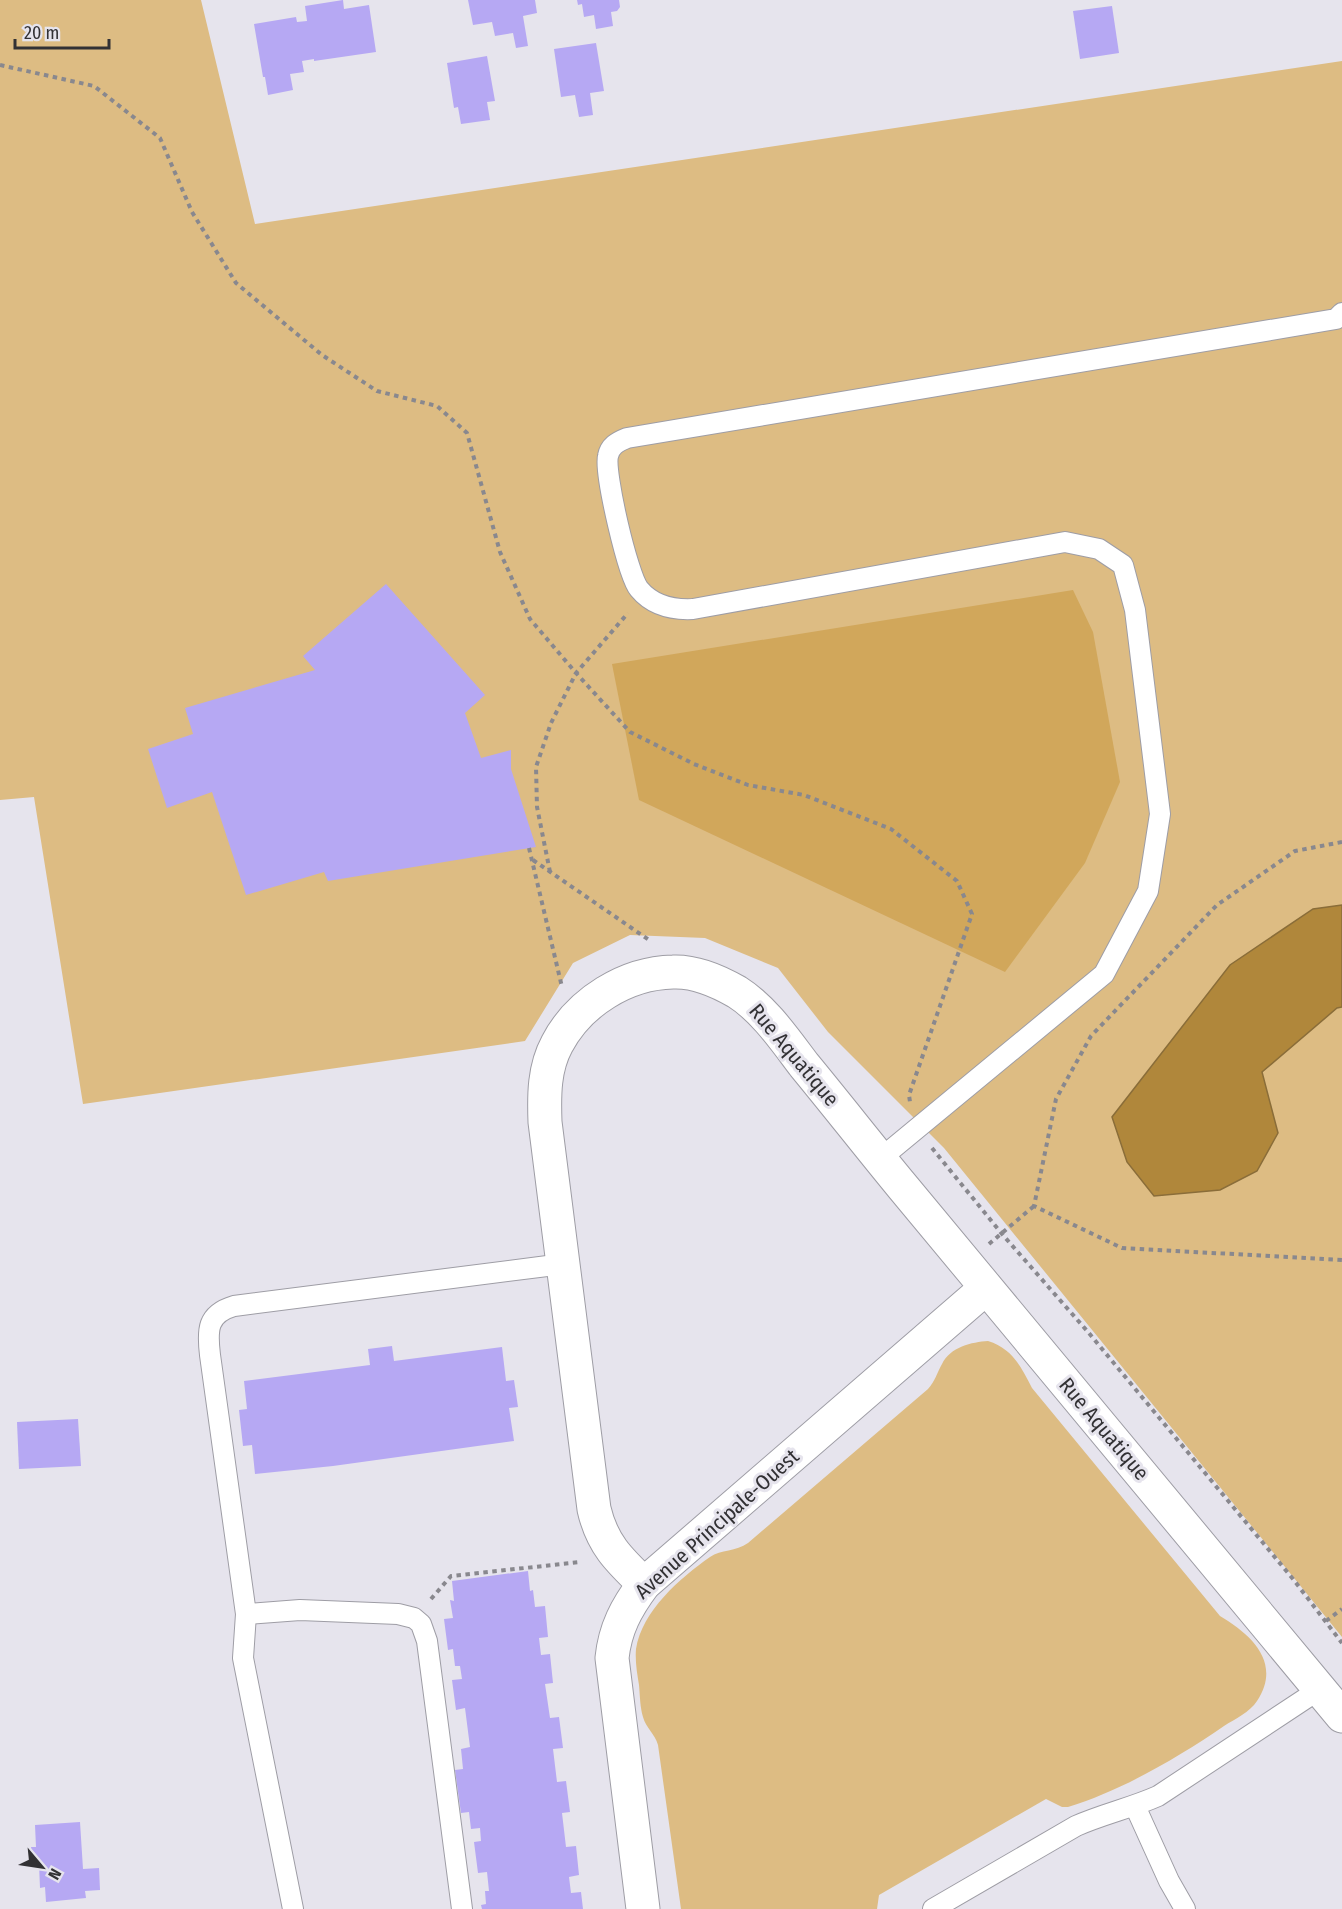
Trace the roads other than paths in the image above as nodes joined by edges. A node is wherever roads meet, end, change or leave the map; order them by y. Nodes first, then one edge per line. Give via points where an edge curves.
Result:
1 (1342, 313) edge
2 (880, 1159) junction
3 (563, 1264) junction
4 (976, 1276) junction
5 (644, 1584) junction
6 (246, 1614) junction
7 (1320, 1689) junction
8 (1342, 1716) edge
9 (1135, 1806) junction
10 (293, 1909) edge
11 (462, 1909) edge
12 (644, 1909) edge
13 (933, 1909) edge
14 (1185, 1909) edge

1 - 2 lane via 1336,319 627,438 608,454 608,476 631,575 639,590 669,608 693,609 1065,542 1099,549 1123,565 1135,610 1160,814 1148,891 1104,974
2 - 3 street, Rue Aquatique via 779,1033 740,994 700,975 674,971 628,981 603,993 570,1024 556,1044 544,1089
2 - 4 street, Rue Aquatique
3 - 5 street, Rue Aquatique via 597,1524 617,1558
3 - 6 lane via 234,1306 215,1317 208,1343
4 - 5 street, Avenue Principale-Ouest
4 - 7 street, Rue Aquatique
5 - 12 street, Avenue Principale-Ouest via 620,1621 612,1658
6 - 10 lane via 243,1658
6 - 11 lane via 300,1610 398,1614 421,1624 427,1641
7 - 8 street, Rue Aquatique
7 - 9 lane via 1176,1785
9 - 13 lane via 1076,1826
9 - 14 lane

